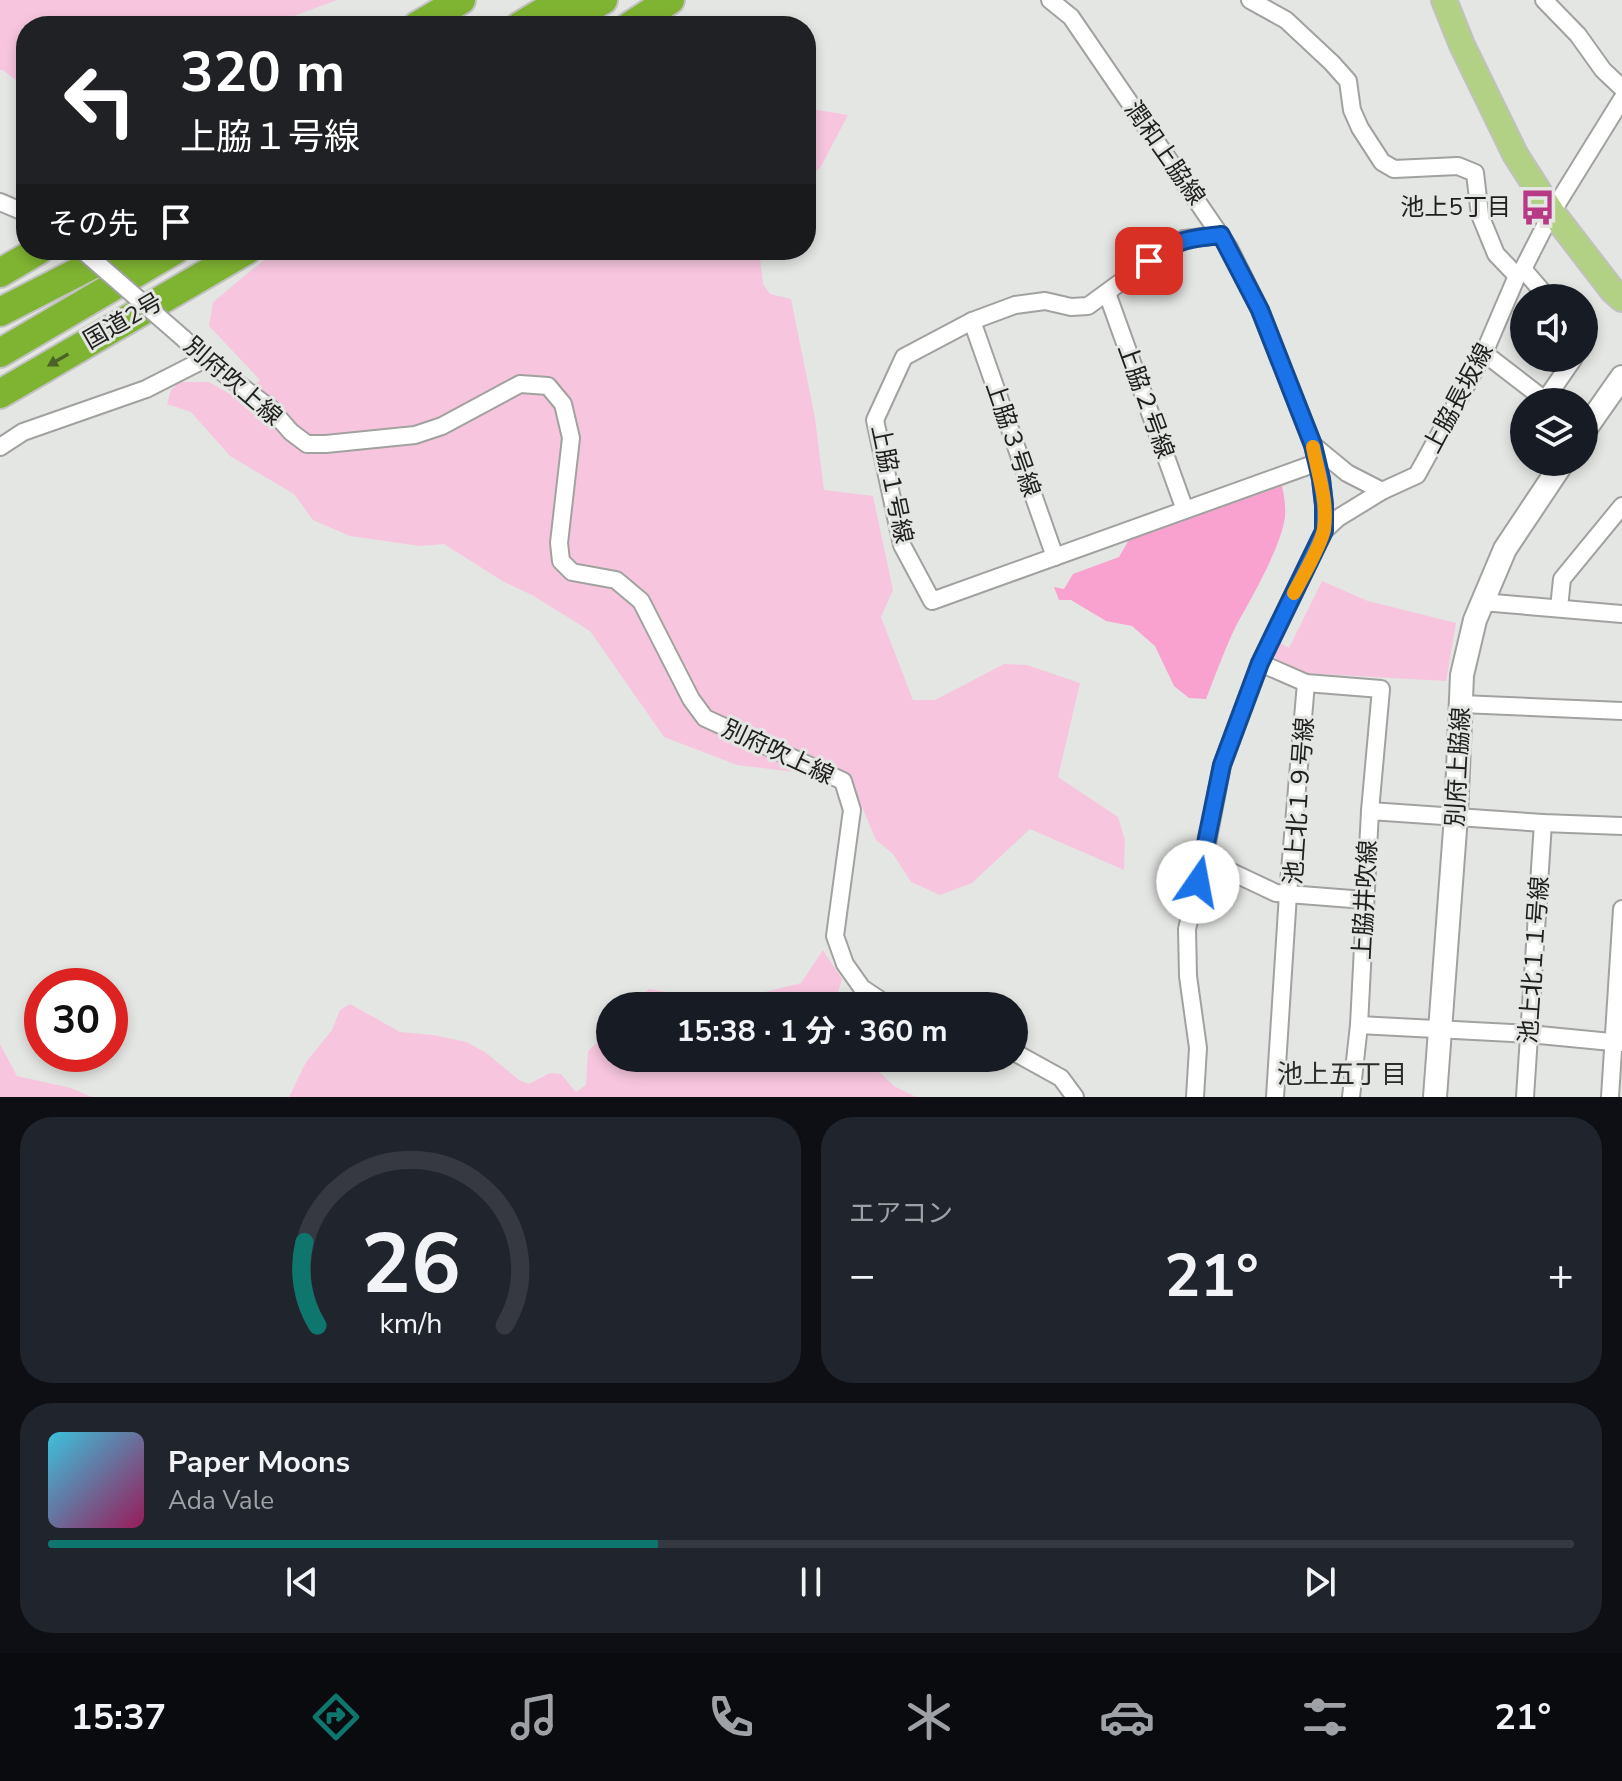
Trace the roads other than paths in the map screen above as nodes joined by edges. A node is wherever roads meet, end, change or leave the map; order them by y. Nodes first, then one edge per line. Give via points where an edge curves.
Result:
1 (461, 0) edge
2 (563, 0) edge
3 (603, 0) edge
4 (670, 0) edge
5 (1050, 0) edge
6 (1250, 0) edge
7 (1444, 0) edge
8 (1544, 0) edge
9 (434, 16) edge
10 (537, 16) edge
11 (576, 16) edge
12 (645, 16) edge
13 (1622, 88) edge
14 (1622, 99) edge
15 (1552, 212) junction
16 (1221, 235) junction
17 (22, 260) edge
18 (93, 260) edge
19 (101, 260) edge
20 (158, 260) edge
21 (230, 260) edge
22 (1520, 272) junction
23 (0, 273) edge
24 (1533, 284) edge
25 (1107, 293) junction
26 (1622, 299) edge
27 (0, 312) edge
28 (972, 321) junction
29 (0, 353) edge
30 (1484, 353) junction
31 (205, 359) junction
32 (1564, 372) edge
33 (1622, 377) edge
34 (0, 394) edge
35 (1598, 411) edge
36 (1313, 445) junction
37 (0, 447) edge
38 (1316, 463) junction
39 (1554, 476) edge
40 (1382, 491) junction
41 (1622, 506) edge
42 (1185, 510) junction
43 (1324, 531) junction
44 (1055, 557) junction
45 (1482, 602) junction
46 (1559, 608) junction
47 (1622, 614) edge
48 (1260, 663) junction
49 (1306, 683) junction
50 (1461, 704) junction
51 (1622, 711) edge
52 (1370, 811) junction
53 (1456, 816) junction
54 (1543, 823) junction
55 (1622, 826) edge
56 (1204, 859) junction
57 (1288, 894) junction
58 (1365, 900) junction
59 (1622, 909) edge
60 (868, 992) edge
61 (1359, 1025) junction
62 (1439, 1030) junction
63 (1529, 1034) junction
64 (1618, 1043) edge
65 (1028, 1060) edge
66 (1075, 1097) edge
67 (1195, 1097) edge
68 (1275, 1097) edge
69 (1351, 1097) edge
70 (1435, 1097) edge
71 (1525, 1097) edge
72 (1610, 1097) edge

1 - 9 highway
2 - 10 highway
3 - 11 highway
4 - 12 highway
5 - 16 street, 潤和上脇線 via 1071,17
6 - 22 street via 1286,20 1348,81 1352,110 1382,162 1394,169 1458,166 1475,173 1480,215 1496,254
7 - 15 main road via 1515,154
8 - 13 street
14 - 15 street, 上脇長坂線
15 - 22 street, 上脇長坂線
15 - 26 main road
16 - 25 street, 上脇１号線 via 1170,246
16 - 36 street, 潤和上脇線 via 1260,310
17 - 23 highway
18 - 31 street, 別府吹上線, bridge
19 - 27 highway
20 - 29 highway
21 -> 34 highway, 国道2号
22 - 24 street
22 - 30 street, 上脇長坂線
25 - 28 street, 上脇１号線 via 1088,306 1045,301 1015,305
25 - 42 street, 上脇２号線
28 - 44 street, 上脇３号線
28 - 44 street, 上脇１号線 via 904,357 875,420 902,545 932,601
30 - 32 street via 1545,400
30 - 40 street, 上脇長坂線 via 1417,475
31 - 37 street via 146,389 23,432
31 - 60 street, 別府吹上線 via 307,444 415,435 520,384 548,386 563,404 571,438 561,561 572,572 616,580 641,601 705,718 843,781 852,810 835,936 845,964
33 - 35 street
36 - 38 street, 潤和上脇線
36 - 40 street via 1347,473
38 - 42 street, 上脇１号線
38 - 43 street, 潤和上脇線
39 - 45 street, 別府上脇線 via 1505,549
40 - 43 street, 上脇長坂線
41 - 46 street via 1562,579
42 - 44 street, 上脇１号線
43 - 48 street, 潤和上脇線
45 - 46 street
45 - 50 street, 別府上脇線 via 1462,675
46 - 47 street
48 - 49 street
48 - 56 street, 潤和上脇線 via 1222,765
49 - 52 street via 1381,689
49 - 57 street, 池上北１９号線
50 - 51 street
50 - 53 street, 別府上脇線
52 - 53 street, 上脇井吹線
52 - 58 street, 上脇井吹線
53 - 54 street, 上脇井吹線
53 - 62 street, 別府上脇線
54 - 55 street, 上脇井吹線
54 - 63 street, 池上北１１号線
56 - 57 street
56 - 67 street, 潤和上脇線 via 1187,929 1198,1048
57 - 58 street, 池上北１９号線
57 - 68 street
58 - 61 street, 上脇井吹線
59 - 64 street
61 - 62 street
61 - 69 street, 上脇井吹線
62 - 63 street
62 - 70 street, 別府上脇線
63 - 64 street
63 - 71 street, 池上北１１号線
64 - 72 street
65 - 66 street via 1061,1078

